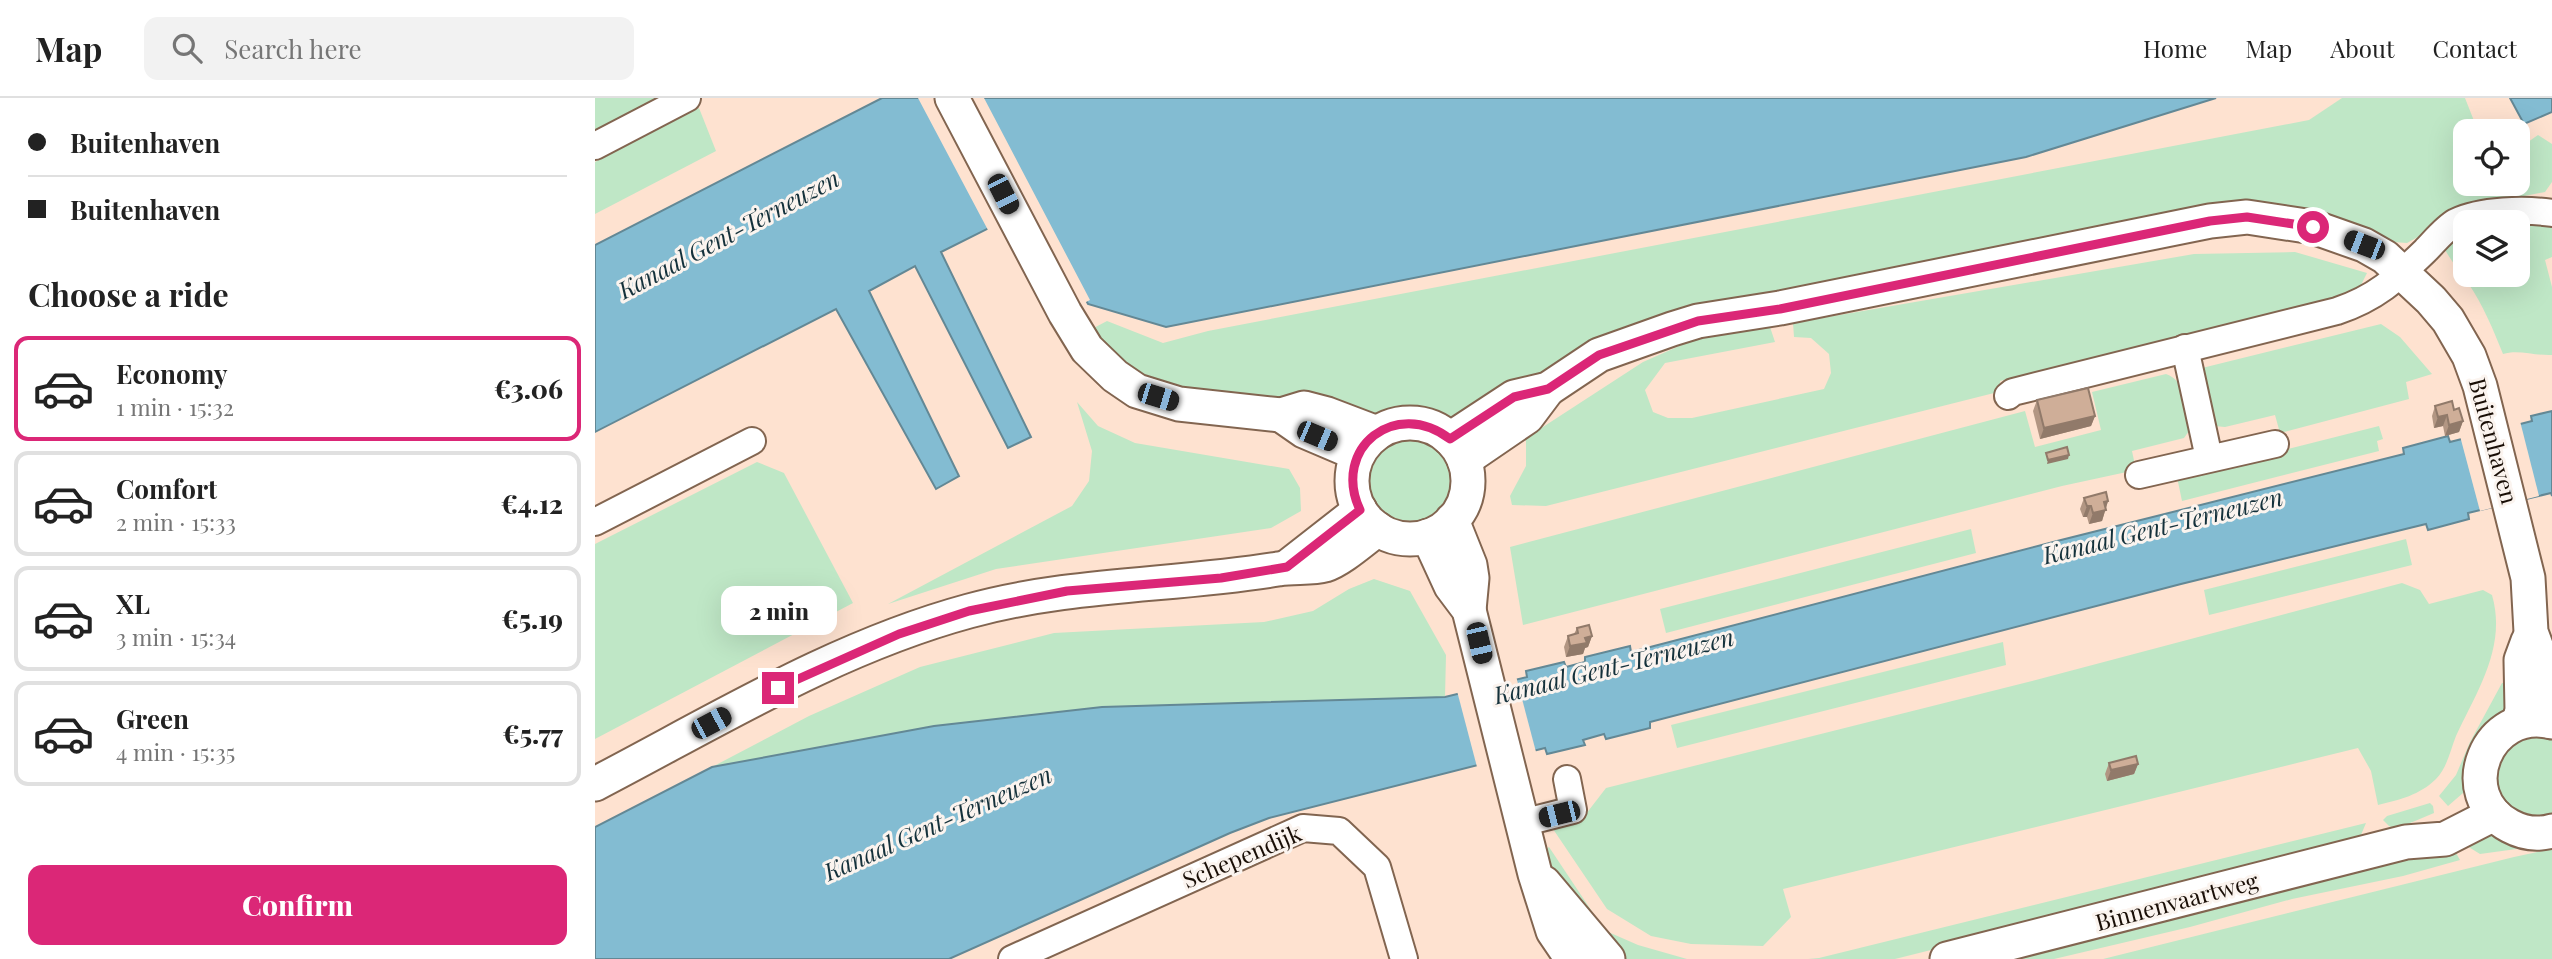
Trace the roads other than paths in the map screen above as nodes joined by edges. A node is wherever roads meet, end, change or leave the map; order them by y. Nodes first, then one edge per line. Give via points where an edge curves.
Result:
1 (687, 98) edge
2 (953, 98) edge
3 (595, 146) edge
4 (2552, 212) edge
5 (2402, 273) junction
6 (2185, 348) junction
7 (2008, 396) dead end
8 (752, 441) dead end
9 (1367, 444) junction
10 (2275, 444) dead end
11 (1457, 450) junction
12 (2209, 458) junction
13 (2139, 475) dead end
14 (1369, 520) junction
15 (595, 522) edge
16 (1440, 528) junction
17 (2540, 721) edge
18 (1567, 779) dead end
19 (595, 784) edge
20 (2488, 804) junction
21 (1522, 823) junction
22 (2552, 831) edge
23 (1535, 874) junction
24 (1012, 959) edge
25 (1404, 959) edge
26 (1572, 959) edge
27 (1608, 959) edge
28 (1947, 959) edge

1 - 3 street
2 - 9 main road via 1065,313 1087,349 1115,376 1137,391 1179,404 1281,415 1304,408 1327,414
4 - 5 street via 2479,215 2454,223
5 - 6 street via 2364,302
5 - 11 main road, Buitenhaven via 2364,245 2313,227 2247,217 2210,221 1780,309 1698,321 1599,355 1548,389 1514,397
5 - 17 main road, Buitenhaven via 2448,320 2480,386 2528,578 2531,632 2542,662
6 - 7 street
6 - 12 street
8 - 15 street
9 - 11 main road via 1392,425 1417,423 1429,426
9 - 14 main road via 1352,473 1352,486
10 - 12 street
11 - 16 main road via 1467,473 1465,498
12 - 13 street
14 - 16 main road via 1402,538
14 - 19 main road via 1326,565 1067,591 969,611 899,634 800,677
16 - 21 main road via 1470,565 1469,610
17 - 20 main road via 2498,735 2484,756 2480,768
18 - 21 street via 1573,810
20 - 22 main road via 2518,830
20 - 28 main road, Binnenvaartweg via 2432,823 2406,842
21 - 23 main road
23 - 26 main road via 1553,931
23 - 27 main road
24 - 25 street, Schependijk via 1303,828 1339,831 1377,867

